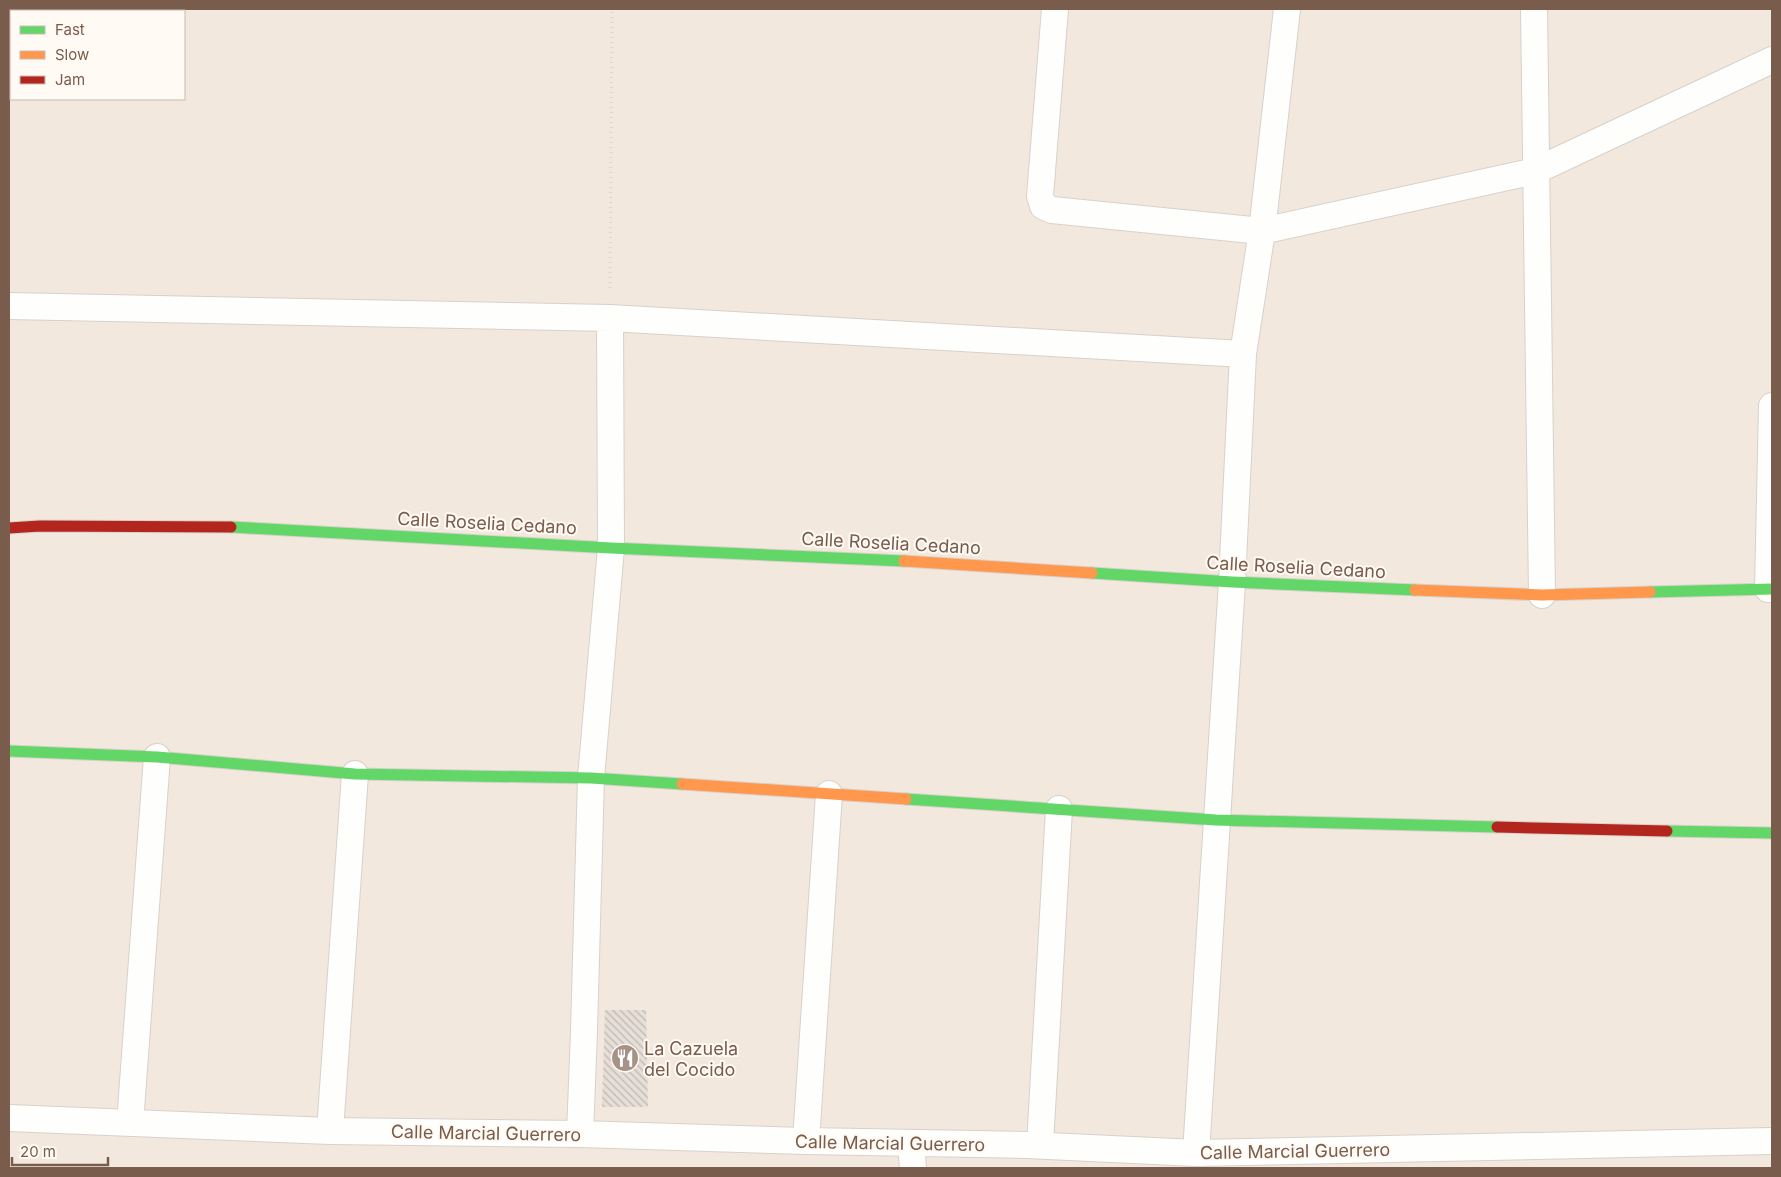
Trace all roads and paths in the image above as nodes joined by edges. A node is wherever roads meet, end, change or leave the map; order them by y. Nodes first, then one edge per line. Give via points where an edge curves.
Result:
1 (612, 9) edge
2 (1055, 9) edge
3 (1287, 9) edge
4 (1534, 9) edge
5 (1772, 60) edge
6 (1535, 171) junction
7 (1262, 231) junction
8 (9, 306) edge
9 (610, 318) junction
10 (1243, 354) junction
11 (1772, 406) edge
12 (9, 528) edge
13 (611, 548) junction
14 (1232, 582) junction
15 (1770, 589) edge
16 (1542, 595) junction
17 (9, 751) edge
18 (157, 757) junction
19 (355, 774) junction
20 (591, 778) junction
21 (829, 794) junction
22 (1059, 809) junction
23 (1216, 820) junction
24 (1772, 834) edge
25 (9, 1118) edge
26 (130, 1123) junction
27 (330, 1131) junction
28 (580, 1134) junction
29 (806, 1141) junction
30 (1772, 1141) edge
31 (1040, 1146) junction
32 (1196, 1153) junction
33 (912, 1156) edge

1 - 9 path
2 - 7 street via 1040,196 1043,206 1052,210
3 - 7 street
4 - 6 street
5 - 6 street
6 - 7 street
6 - 16 street
7 - 10 street
8 - 9 street
9 - 10 street
9 - 13 street
10 - 14 street
11 - 15 street
12 - 13 street, Calle Roselia Cedano via 248,527
13 - 14 street, Calle Roselia Cedano via 879,559
13 - 20 street
14 - 16 street, Calle Roselia Cedano
14 - 23 street
15 - 16 street, Calle Roselia Cedano
17 - 18 street
18 - 19 street
18 - 26 street
19 - 20 street
19 - 27 street
20 - 21 street
20 - 28 street
21 - 22 street
21 - 29 street
22 - 23 street
22 - 31 street
23 - 24 street
23 - 32 street
25 - 26 street, Calle Marcial Guerrero
26 - 27 street, Calle Marcial Guerrero
27 - 28 street, Calle Marcial Guerrero
28 - 29 street, Calle Marcial Guerrero
29 - 33 street, Calle Marcial Guerrero
30 - 32 street, Calle Marcial Guerrero
31 - 32 street, Calle Marcial Guerrero
31 - 33 street, Calle Marcial Guerrero

